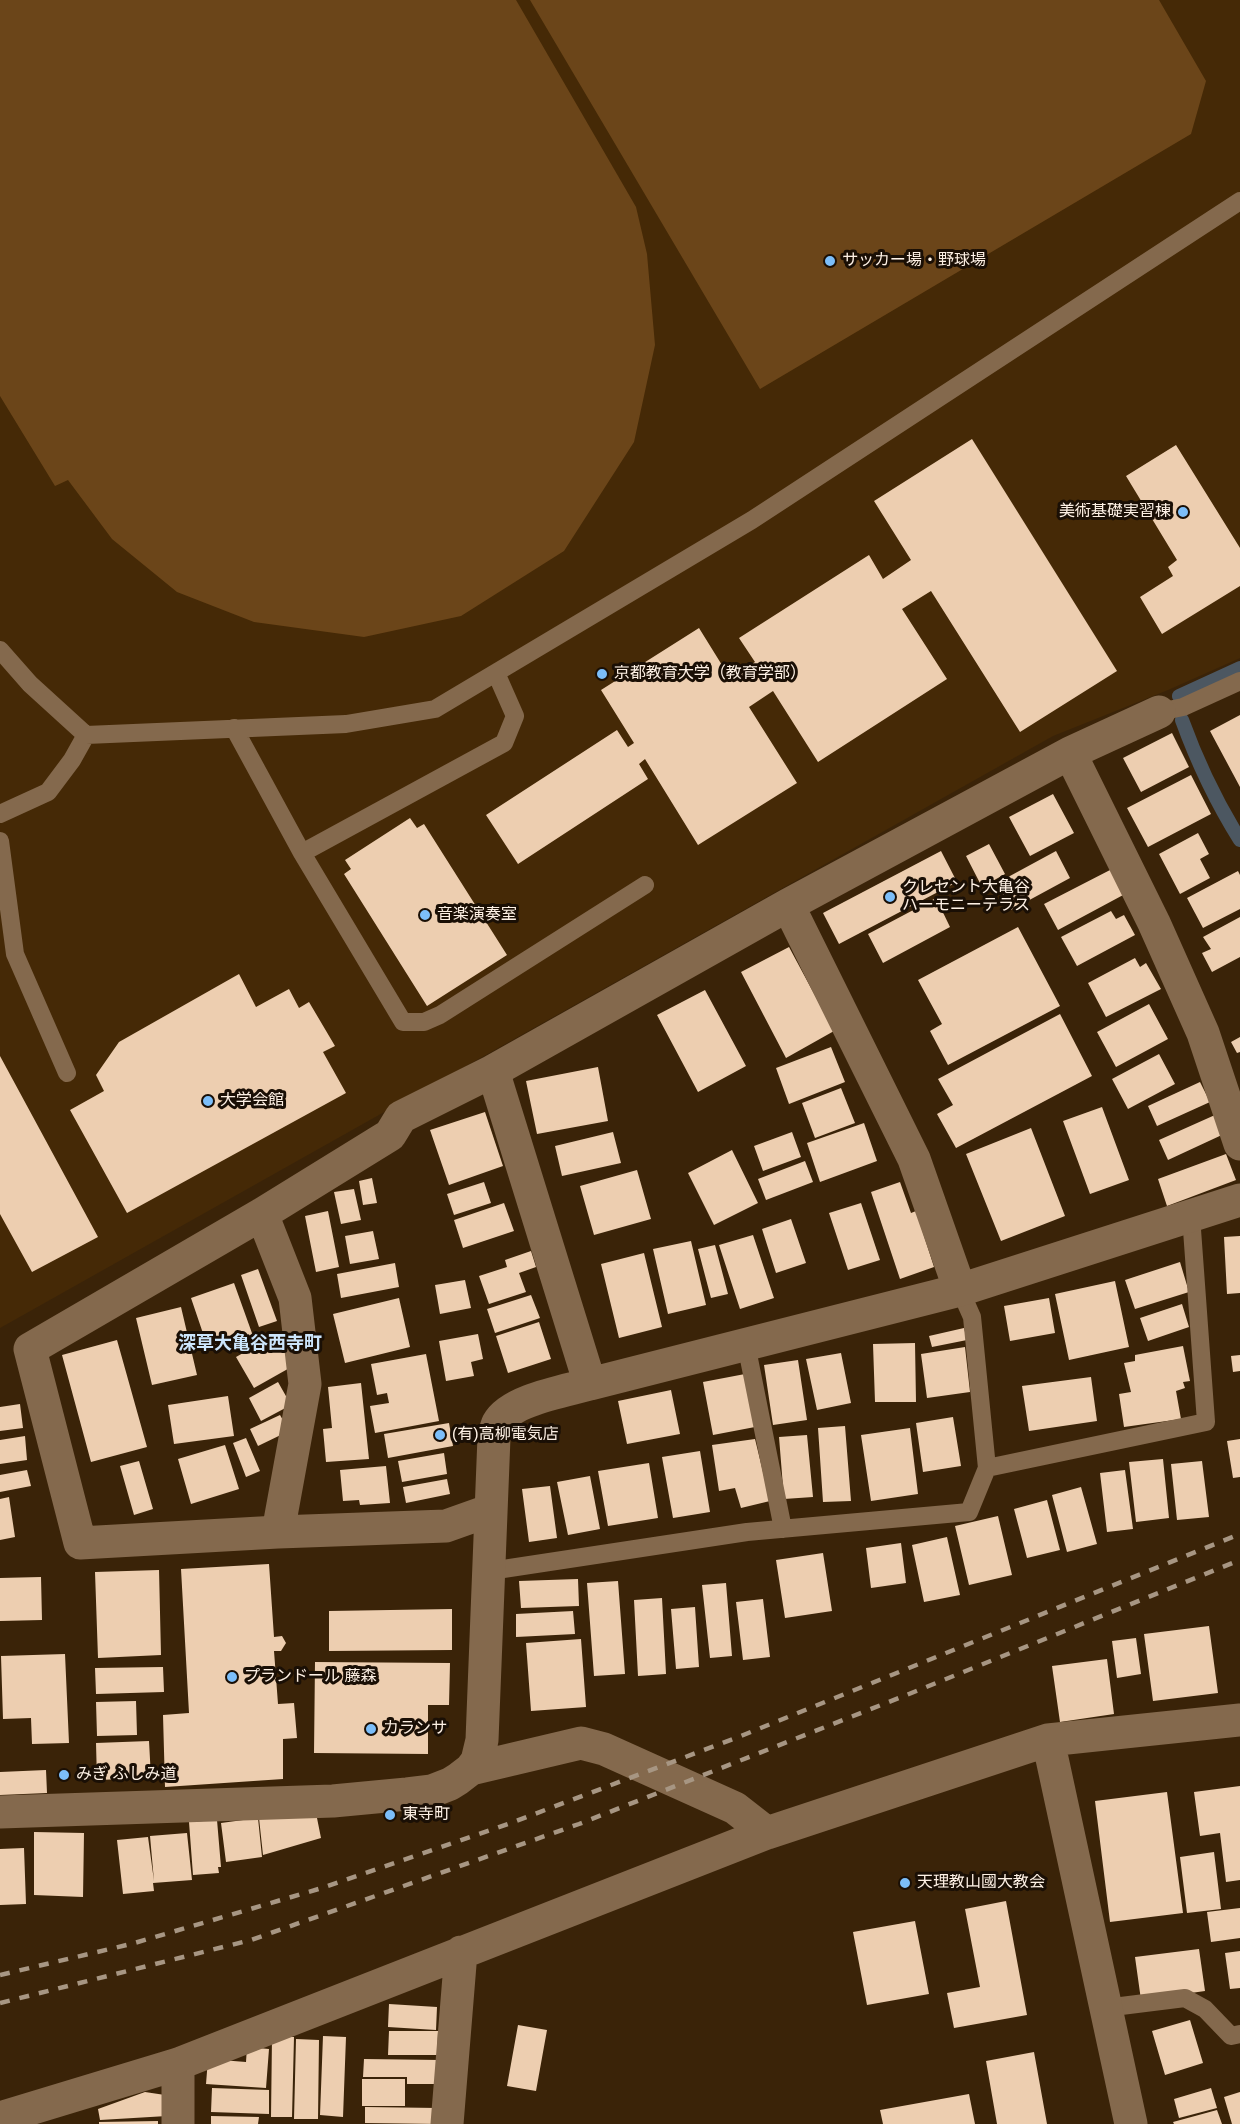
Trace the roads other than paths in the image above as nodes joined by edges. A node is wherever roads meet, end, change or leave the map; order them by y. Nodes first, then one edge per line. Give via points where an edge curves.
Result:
1 (1240, 201) edge
2 (0, 650) edge
3 (496, 673) junction
4 (1240, 681) edge
5 (1160, 712) joint
6 (234, 728) junction
7 (86, 735) junction
8 (1070, 753) junction
9 (0, 814) edge
10 (0, 841) edge
11 (302, 853) junction
12 (645, 885) dead end
13 (788, 905) junction
14 (8, 958) edge
15 (493, 1071) junction
16 (67, 1073) dead end
17 (1240, 1144) edge
18 (1240, 1200) edge
19 (262, 1214) junction
20 (1191, 1216) junction
21 (960, 1290) junction
22 (746, 1344) junction
23 (590, 1384) junction
24 (987, 1468) junction
25 (491, 1510) junction
26 (783, 1529) junction
27 (278, 1532) junction
28 (490, 1571) junction
29 (1240, 1720) edge
30 (1048, 1740) junction
31 (471, 1769) junction
32 (0, 1812) edge
33 (767, 1833) junction
34 (461, 1952) junction
35 (1105, 2008) junction
36 (1240, 2034) edge
37 (177, 2064) junction
38 (0, 2118) edge
39 (178, 2124) edge
40 (447, 2124) edge
41 (1131, 2124) edge

1 - 3 lane via 752,520
2 - 7 lane via 30,684
3 - 6 lane via 435,709 346,724
3 - 11 lane via 515,716 504,743
4 - 5 lane via 1183,707
5 - 8 street
6 - 7 lane
6 - 11 lane
7 - 9 lane via 48,792
8 - 13 street
8 - 17 street via 1203,1033
10 - 14 lane
11 - 12 lane via 403,1022 424,1022 440,1015
13 - 15 street
13 - 21 street via 914,1159
14 - 16 lane
15 - 19 street via 401,1117 390,1135
15 - 23 street
18 - 20 street
19 - 27 street via 295,1298 305,1384
19 - 27 street via 30,1349 80,1543
20 - 21 street
20 - 24 lane via 1206,1422
21 - 22 street
21 - 24 lane via 972,1317
22 - 23 street
22 - 26 lane
23 - 25 street via 520,1405 505,1414 494,1437
24 - 26 lane via 969,1512
25 - 27 street via 446,1526
25 - 28 street
26 - 28 lane
28 - 31 street via 482,1740
29 - 30 street
30 - 33 street
30 - 35 street
31 - 32 street via 432,1791 357,1799
31 - 33 street via 581,1743 604,1749 735,1808
33 - 34 street
34 - 37 street
34 - 40 street
35 - 36 lane via 1185,1998 1205,2009 1231,2036
35 - 41 street
37 - 38 street
37 - 39 street

